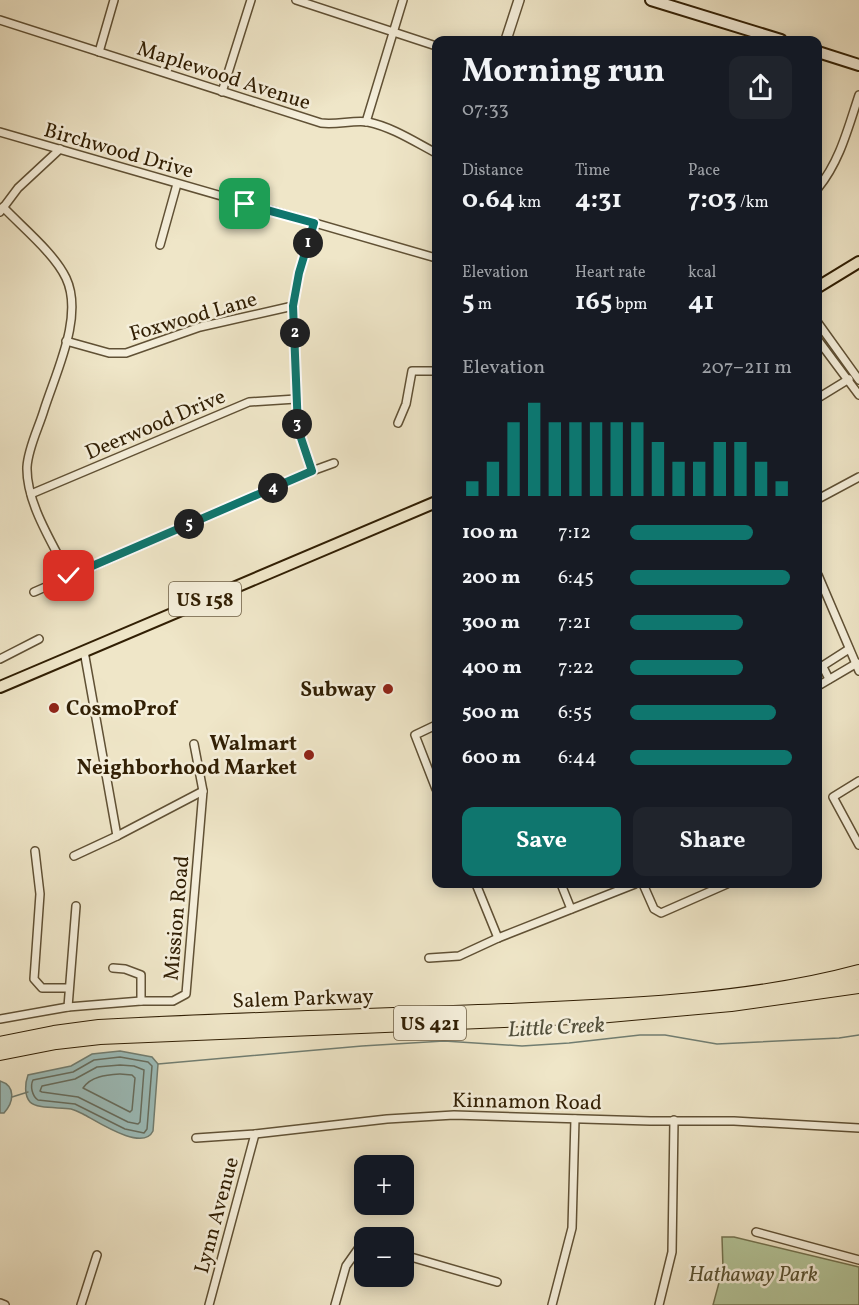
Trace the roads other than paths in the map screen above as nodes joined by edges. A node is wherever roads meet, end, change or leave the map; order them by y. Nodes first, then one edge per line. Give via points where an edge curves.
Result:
1 (114, 0) edge
2 (251, 0) edge
3 (296, 0) edge
4 (403, 0) edge
5 (519, 0) edge
6 (651, 0) edge
7 (0, 20) edge
8 (394, 32) junction
9 (507, 36) edge
10 (767, 36) edge
11 (432, 45) edge
12 (99, 52) junction
13 (822, 53) edge
14 (859, 65) edge
15 (222, 92) junction
16 (859, 95) edge
17 (366, 122) junction
18 (0, 132) edge
19 (60, 149) junction
20 (432, 151) edge
21 (822, 183) edge
22 (177, 184) junction
23 (1, 210) edge
24 (314, 223) junction
25 (160, 245) dead end
26 (432, 257) edge
27 (859, 262) edge
28 (822, 285) edge
29 (293, 306) junction
30 (822, 329) edge
31 (66, 341) junction
32 (822, 346) edge
33 (432, 371) edge
34 (857, 377) edge
35 (847, 380) junction
36 (859, 395) edge
37 (822, 396) edge
38 (296, 399) junction
39 (398, 423) dead end
40 (334, 463) dead end
41 (312, 471) junction
42 (859, 477) edge
43 (31, 494) junction
44 (822, 497) edge
45 (432, 504) edge
46 (69, 576) junction
47 (822, 591) edge
48 (34, 592) dead end
49 (39, 639) dead end
50 (849, 649) junction
51 (84, 651) junction
52 (0, 659) edge
53 (858, 666) edge
54 (829, 679) junction
55 (822, 683) edge
56 (0, 687) edge
57 (432, 727) edge
58 (194, 744) dead end
59 (432, 779) edge
60 (859, 781) edge
61 (203, 790) junction
62 (117, 836) junction
63 (859, 845) edge
64 (35, 851) dead end
65 (74, 856) dead end
66 (479, 888) edge
67 (563, 888) edge
68 (625, 888) edge
69 (645, 888) edge
70 (718, 888) edge
71 (76, 906) dead end
72 (571, 909) junction
73 (498, 938) junction
74 (429, 958) dead end
75 (113, 968) dead end
76 (859, 972) edge
77 (859, 986) edge
78 (69, 988) junction
79 (141, 1001) junction
80 (68, 1006) junction
81 (0, 1019) edge
82 (0, 1044) edge
83 (0, 1053) edge
84 (575, 1119) junction
85 (674, 1120) junction
86 (859, 1128) edge
87 (255, 1134) junction
88 (196, 1138) dead end
89 (756, 1232) dead end
90 (97, 1255) dead end
91 (354, 1255) edge
92 (414, 1258) edge
93 (859, 1260) edge
94 (497, 1282) dead end
95 (0, 1304) edge
96 (5, 1305) edge
97 (81, 1305) edge
98 (209, 1305) edge
99 (335, 1305) edge
100 (552, 1305) edge
101 (659, 1305) edge

1 - 12 street
2 - 15 street
3 - 8 street
4 - 8 street
5 - 9 street
6 - 10 main road
7 - 12 street, Maplewood Avenue
8 - 11 street
8 - 17 street
12 - 15 street, Maplewood Avenue
13 - 14 main road
15 - 17 street, Maplewood Avenue via 321,123
16 - 21 street via 842,148
17 - 20 street, Maplewood Avenue
18 - 19 street, Birchwood Drive
19 - 22 street, Birchwood Drive
19 - 23 street
22 - 24 street, Birchwood Drive
22 - 25 street
23 - 31 street via 55,261 66,277 73,310
24 - 26 street, Birchwood Drive
24 - 29 street
27 - 28 main road
29 - 31 street, Foxwood Lane via 200,327 126,353 109,353
29 - 38 street
30 - 34 street
31 - 43 street via 27,465
32 - 35 street
33 - 39 street via 412,371
34 - 35 street
35 - 36 street
35 - 37 street
38 - 41 street via 298,429
38 - 43 street, Deerwood Drive via 249,402
40 - 41 street
41 - 46 street
42 - 44 street
43 - 46 street
45 - 51 main road, US 158
46 - 48 street
47 - 50 street
49 - 52 street
50 - 53 street
50 - 54 street via 824,664
51 - 56 main road, US 158
51 - 62 street
53 - 54 street
54 - 55 street
57 - 59 street via 415,735
58 - 61 street
60 - 63 street via 833,797
61 - 62 street
61 - 79 street, Mission Road via 186,994 173,1001
62 - 65 street
64 - 78 street via 40,894 34,980 42,988
66 - 73 street
67 - 72 street
68 - 72 street
69 - 70 street via 654,909 661,913
71 - 78 street
72 - 73 street
73 - 74 street via 459,956
75 - 79 street via 141,975
76 - 82 highway, Salem Parkway / US 421 via 763,990 630,1005 99,1027
77 - 83 highway, Salem Parkway / US 421 via 631,1014 100,1037
78 - 80 street
79 - 80 street, Mission Road
80 - 81 street, Mission Road
84 - 85 street, Kinnamon Road
84 - 87 street, Kinnamon Road via 454,1115
84 - 100 street via 572,1227
85 - 86 street, Kinnamon Road
85 - 101 street via 672,1252
87 - 88 street, Kinnamon Road
87 - 98 street, Lynn Avenue
89 - 93 street
90 - 97 street
91 - 99 street via 346,1266
92 - 94 street
95 - 96 street

